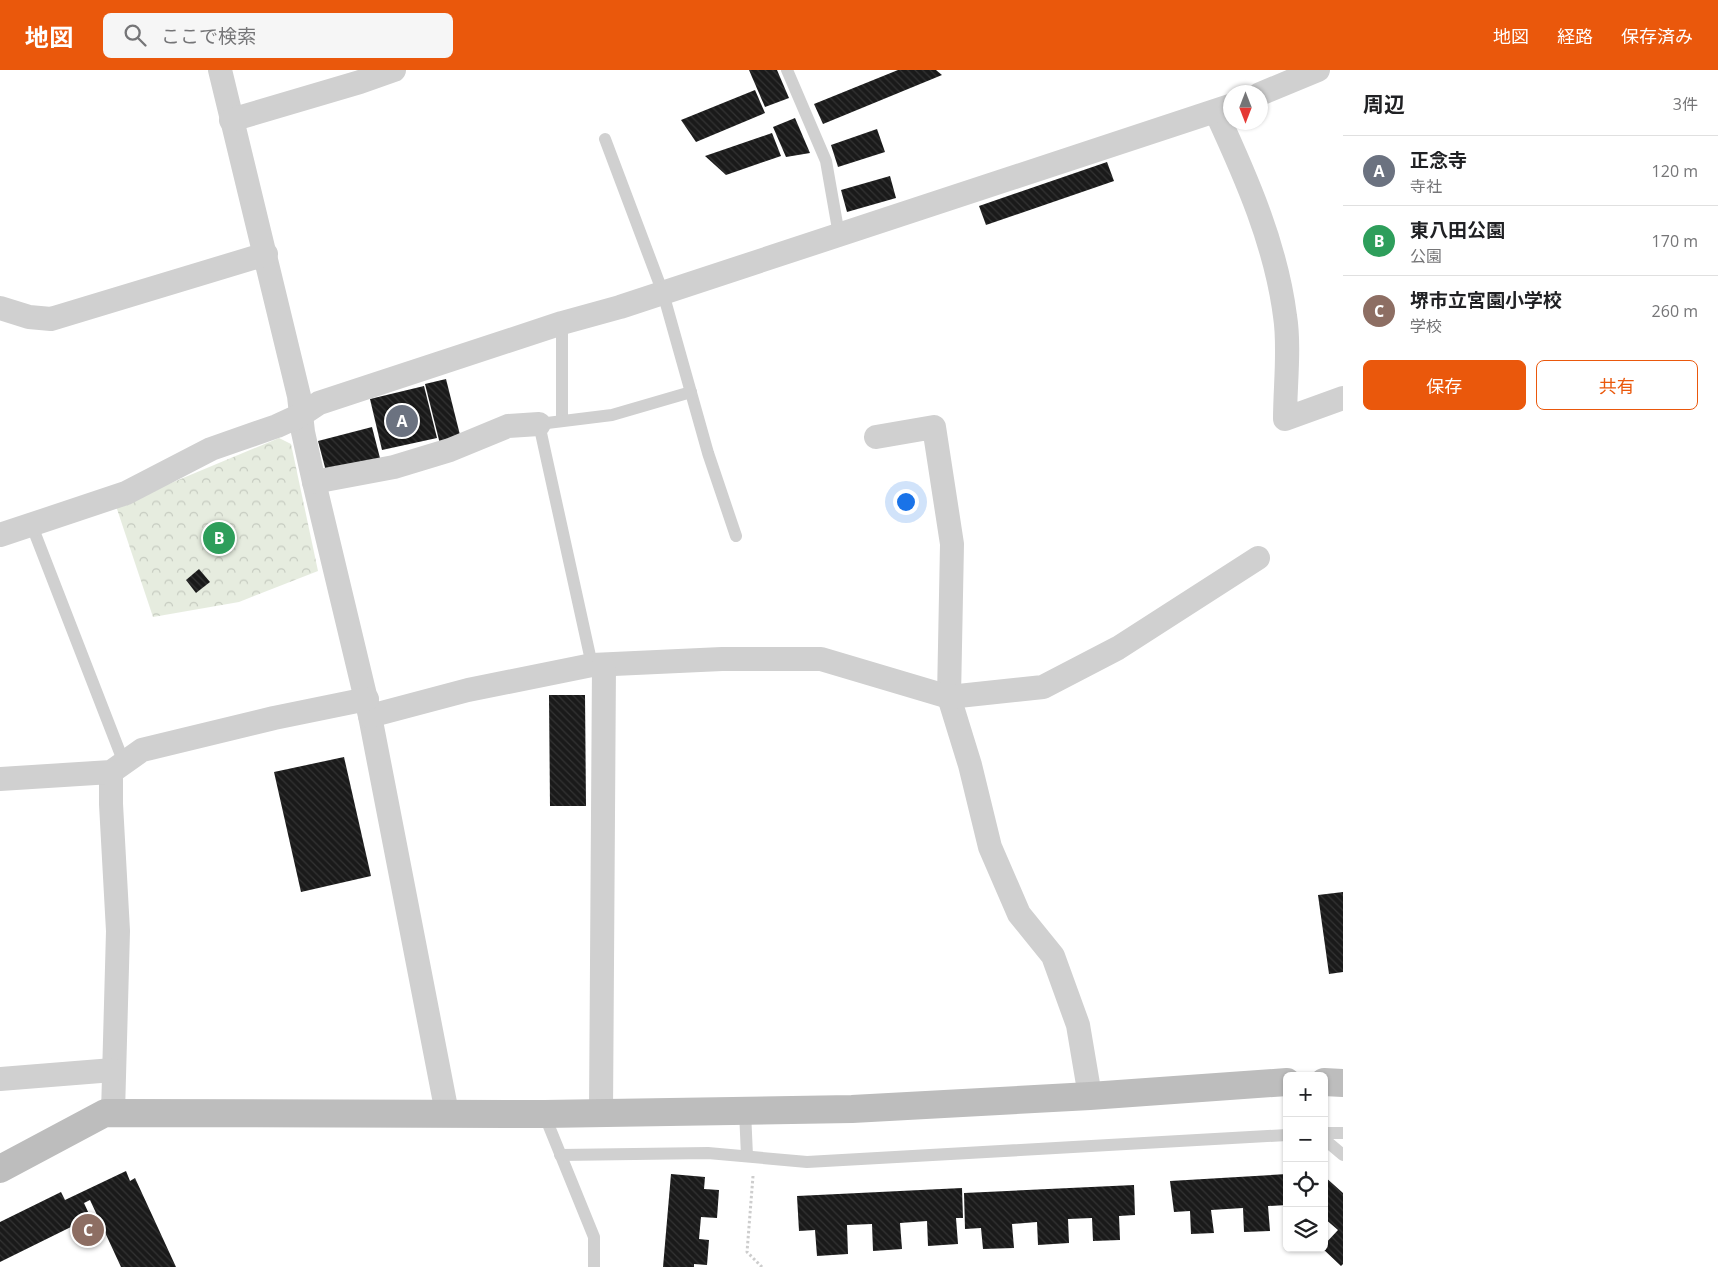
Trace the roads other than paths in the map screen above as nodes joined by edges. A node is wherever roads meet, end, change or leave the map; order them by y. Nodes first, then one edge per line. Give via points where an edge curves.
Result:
1 (220, 70) edge
2 (394, 70) edge
3 (787, 70) edge
4 (1318, 70) edge
5 (1268, 91) edge
6 (1223, 109) edge
7 (231, 120) junction
8 (1230, 130) edge
9 (605, 139) dead end
10 (839, 235) junction
11 (266, 254) junction
12 (663, 293) junction
13 (0, 308) edge
14 (562, 323) junction
15 (691, 392) junction
16 (1343, 398) edge
17 (301, 415) junction
18 (551, 423) junction
19 (876, 437) dead end
20 (314, 482) junction
21 (32, 526) junction
22 (0, 535) edge
23 (736, 536) dead end
24 (1258, 558) dead end
25 (598, 665) junction
26 (949, 697) junction
27 (369, 707) junction
28 (118, 768) junction
29 (0, 779) edge
30 (113, 1070) junction
31 (0, 1080) edge
32 (1283, 1082) edge
33 (1328, 1082) edge
34 (1343, 1083) edge
35 (1090, 1096) junction
36 (745, 1110) junction
37 (113, 1113) junction
38 (447, 1113) junction
39 (601, 1113) junction
40 (544, 1114) junction
41 (1328, 1133) edge
42 (1343, 1133) edge
43 (1283, 1135) edge
44 (1328, 1142) edge
45 (560, 1155) junction
46 (1343, 1155) edge
47 (751, 1157) junction
48 (0, 1169) edge
49 (594, 1267) edge

1 - 7 street
2 - 7 street
3 - 10 lane via 826,161
4 - 5 street
6 - 10 street
7 - 11 street
8 - 16 street via 1277,270 1286,318 1285,419
9 - 12 lane
10 - 12 street
11 - 13 street via 51,319 29,317
11 - 17 street
12 - 14 street
12 - 15 lane
14 - 17 street via 320,403
14 - 18 lane
15 - 18 lane via 612,415
15 - 23 lane
17 - 20 street
17 - 21 street via 211,449 126,493
18 - 20 street via 508,426 450,450 394,467
18 - 25 lane
19 - 26 street via 934,427 952,544
20 - 27 street
21 - 22 street
21 - 28 lane
24 - 26 street via 1118,648 1043,687
25 - 26 street via 722,659 821,659
25 - 27 street
25 - 39 street
26 - 35 street via 990,847 1019,914 1053,956 1078,1025
27 - 28 street via 274,718 142,750
27 - 38 street
28 - 29 street
28 - 30 street via 111,804 118,931
30 - 31 street
30 - 37 street
32 - 35 street
33 - 34 street
35 - 36 street via 852,1109
36 - 39 street
36 - 47 lane
37 - 38 street
37 - 48 street via 105,1113
38 - 40 street
39 - 40 street
40 - 45 lane
41 - 42 lane
43 - 47 lane via 807,1162
44 - 46 lane
45 - 47 lane via 708,1153
45 - 49 lane via 594,1237

